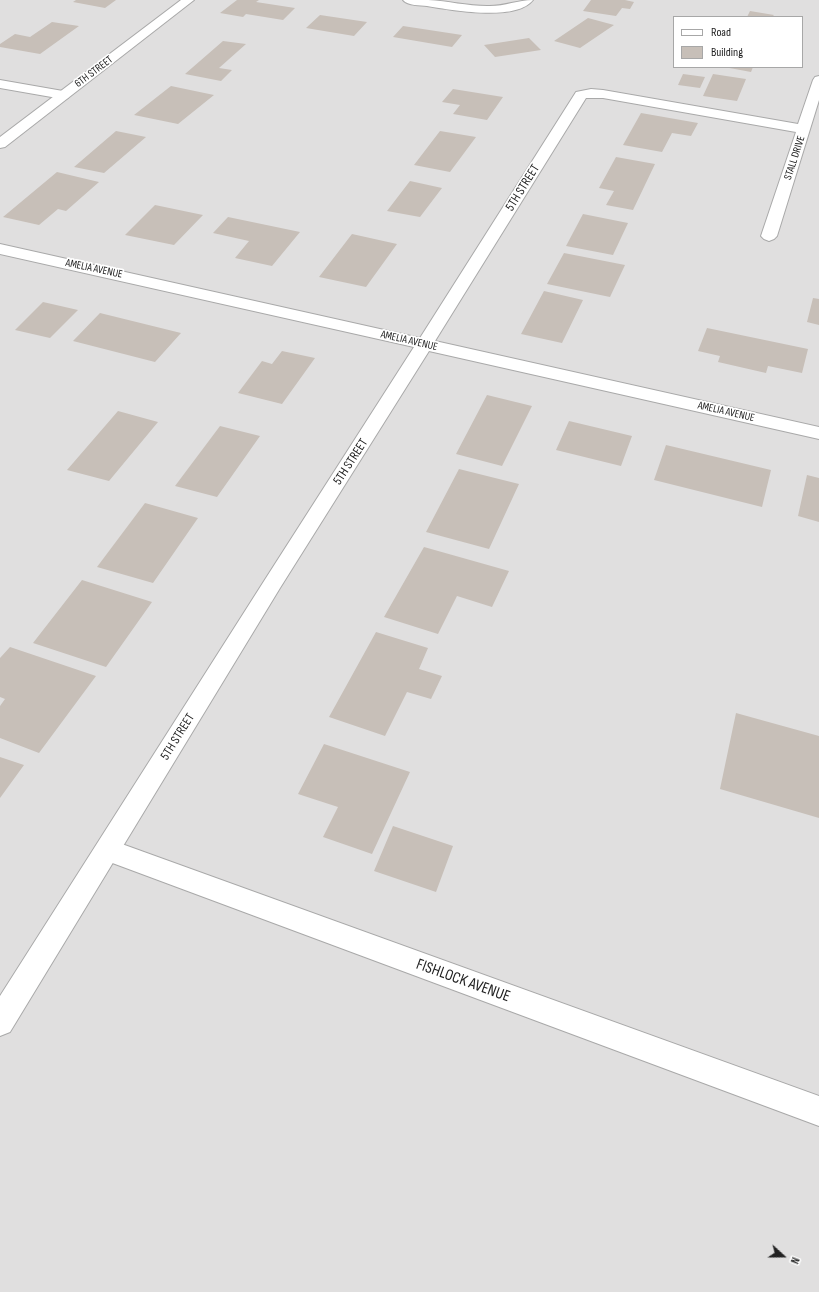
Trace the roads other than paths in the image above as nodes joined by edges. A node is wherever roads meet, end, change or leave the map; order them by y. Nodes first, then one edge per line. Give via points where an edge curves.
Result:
1 (188, 0) edge
2 (409, 0) edge
3 (527, 0) edge
4 (819, 80) edge
5 (0, 84) edge
6 (63, 95) junction
7 (804, 128) junction
8 (0, 144) edge
9 (769, 236) dead end
10 (0, 249) edge
11 (424, 345) junction
12 (819, 433) edge
13 (108, 850) junction
14 (0, 1022) edge
15 (819, 1111) edge

1 - 6 street, 6TH STREET
2 - 3 street via 473,9 503,9
4 - 7 street, STALL DRIVE
5 - 6 street
6 - 8 street, 6TH STREET
7 - 9 street, STALL DRIVE
7 - 11 street, 5TH STREET via 610,95 581,95
10 - 11 street, AMELIA AVENUE
11 - 12 street, AMELIA AVENUE
11 - 13 street, 5TH STREET
13 - 14 street, 5TH STREET
13 - 15 street, FISHLOCK AVENUE

